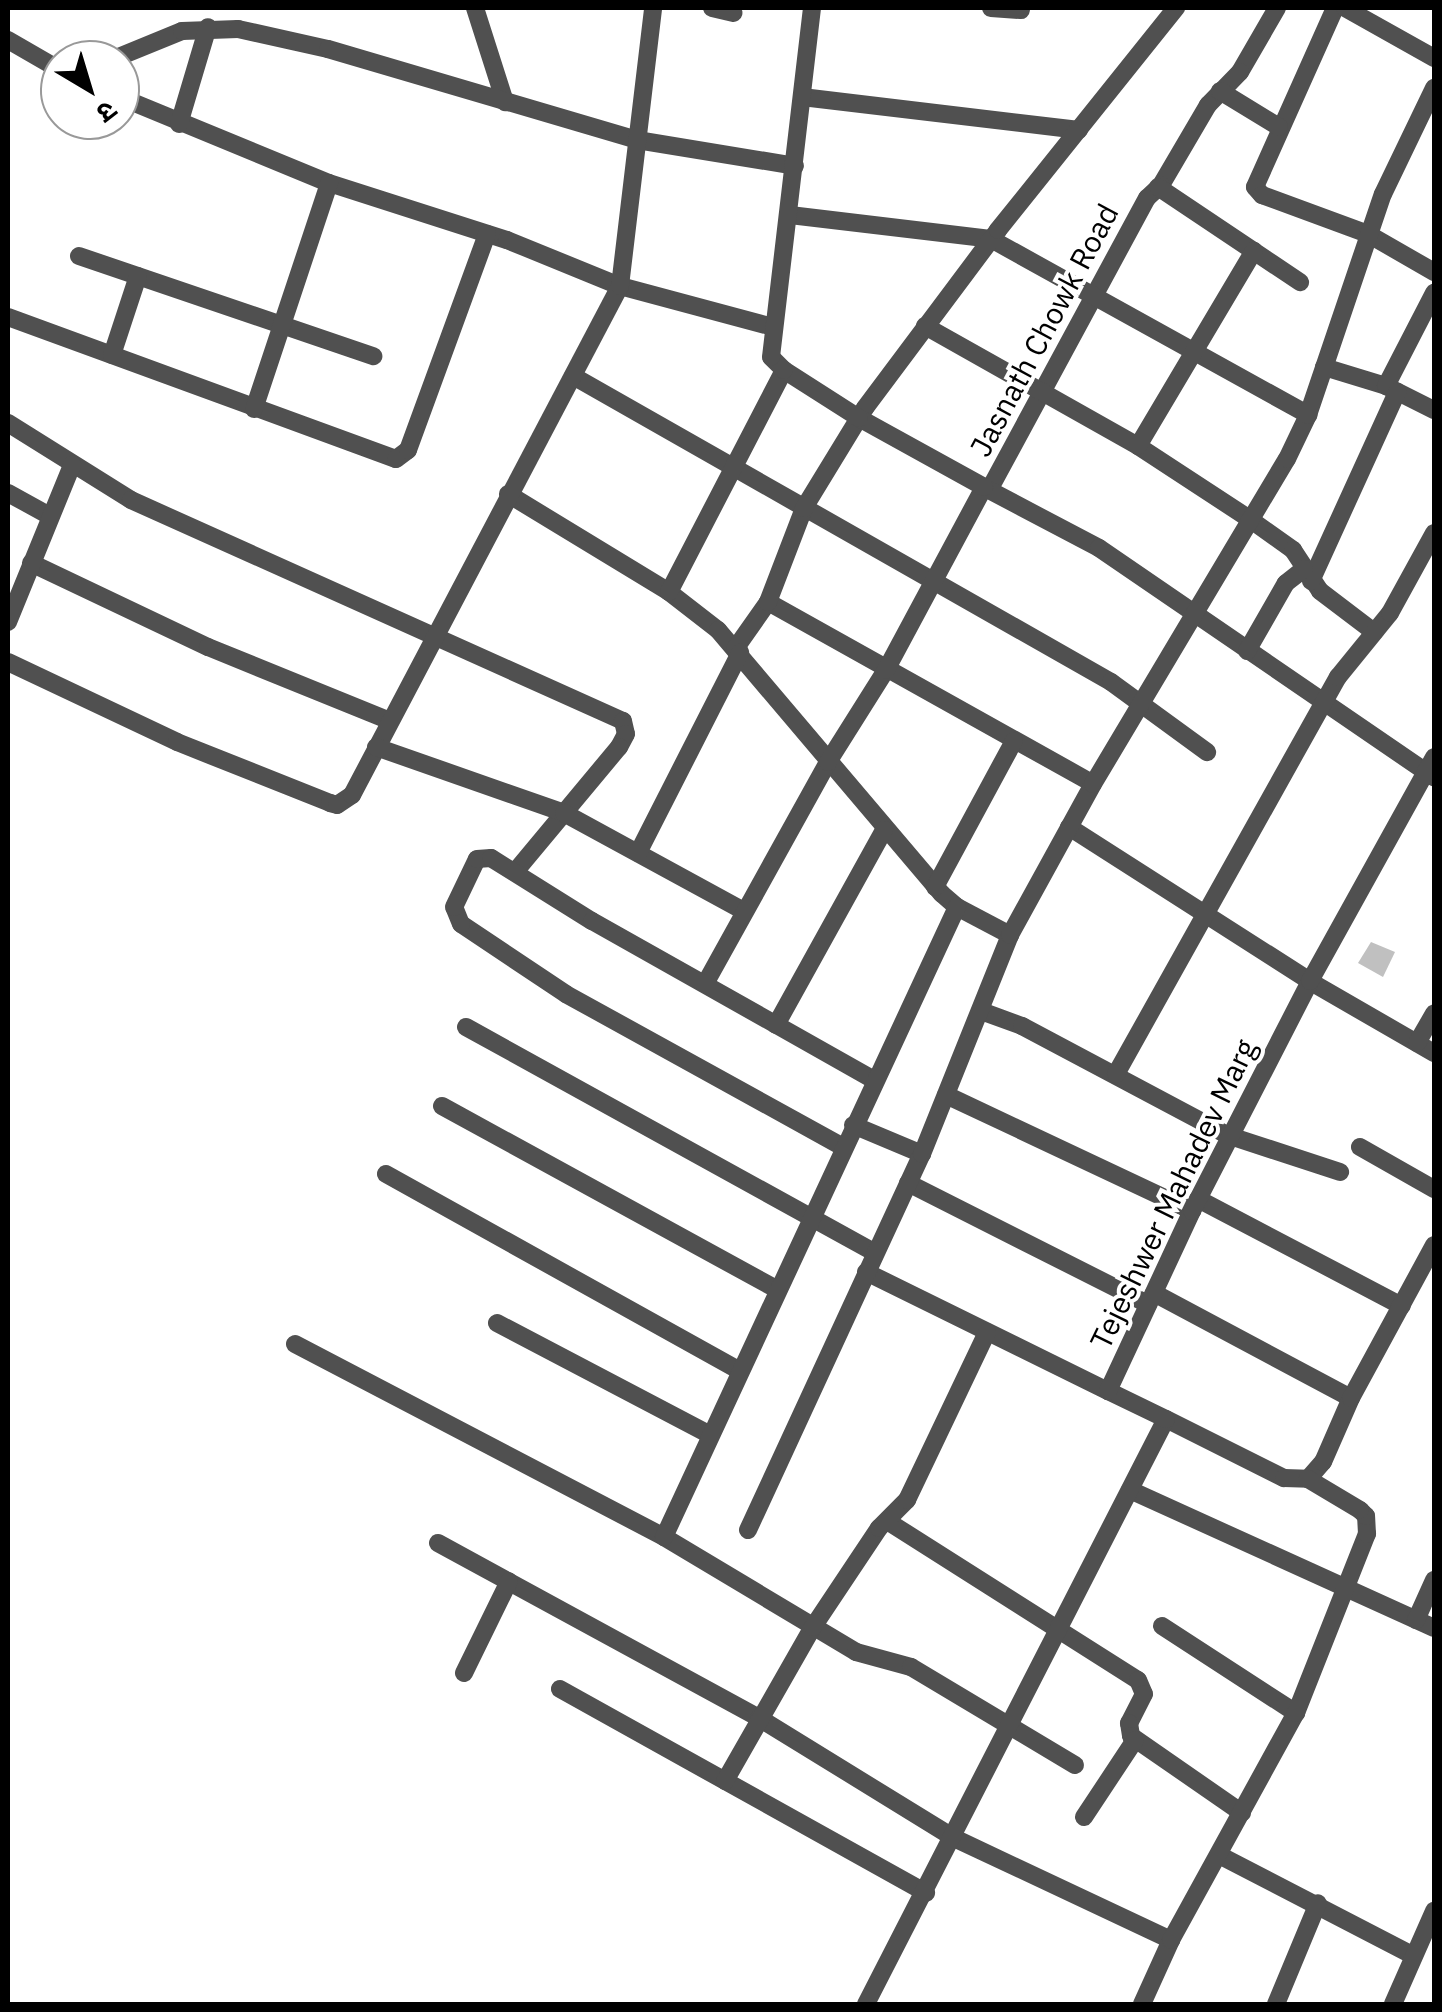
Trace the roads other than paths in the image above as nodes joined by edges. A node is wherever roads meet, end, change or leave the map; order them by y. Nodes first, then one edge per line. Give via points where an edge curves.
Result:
1 (475, 8) edge
2 (653, 8) edge
3 (712, 8) edge
4 (812, 8) edge
5 (991, 8) edge
6 (1176, 8) edge
7 (1276, 8) edge
8 (1335, 8) edge
9 (1345, 8) edge
10 (1021, 10) dead end
11 (734, 14) dead end
12 (208, 27) junction
13 (8, 40) edge
14 (140, 48) edge
15 (40, 58) edge
16 (1434, 58) edge
17 (1434, 88) edge
18 (1220, 90) junction
19 (802, 97) junction
20 (504, 102) junction
21 (140, 106) edge
22 (179, 124) junction
23 (1280, 127) junction
24 (1079, 130) junction
25 (637, 140) junction
26 (796, 166) junction
27 (330, 183) junction
28 (1158, 188) junction
29 (790, 216) junction
30 (487, 234) junction
31 (1368, 234) junction
32 (991, 239) junction
33 (1254, 251) junction
34 (79, 256) dead end
35 (1434, 272) edge
36 (138, 276) junction
37 (1300, 282) dead end
38 (620, 286) junction
39 (1094, 292) junction
40 (1434, 293) edge
41 (8, 317) edge
42 (283, 323) junction
43 (924, 326) junction
44 (773, 327) junction
45 (1193, 349) junction
46 (112, 355) junction
47 (373, 356) dead end
48 (1324, 367) junction
49 (784, 370) junction
50 (573, 376) junction
51 (1391, 389) junction
52 (1043, 393) junction
53 (254, 410) junction
54 (1434, 410) edge
55 (1308, 415) junction
56 (859, 418) junction
57 (8, 423) edge
58 (1138, 446) junction
59 (72, 465) junction
60 (733, 467) junction
61 (8, 493) edge
62 (508, 494) junction
63 (804, 508) junction
64 (50, 516) junction
65 (1251, 520) junction
66 (1434, 533) edge
67 (31, 563) junction
68 (1307, 575) junction
69 (933, 582) junction
70 (14, 583) edge
71 (668, 592) junction
72 (768, 602) junction
73 (1193, 613) junction
74 (8, 622) edge
75 (1374, 632) junction
76 (434, 634) junction
77 (1246, 650) junction
78 (737, 651) junction
79 (8, 662) edge
80 (886, 670) junction
81 (1140, 704) junction
82 (1325, 705) junction
83 (390, 721) junction
84 (1014, 741) junction
85 (376, 748) junction
86 (1207, 752) dead end
87 (828, 762) junction
88 (1432, 769) edge
89 (1093, 784) junction
90 (564, 812) junction
91 (1070, 827) junction
92 (884, 830) junction
93 (638, 852) junction
94 (515, 872) junction
95 (935, 887) junction
96 (956, 907) junction
97 (744, 911) junction
98 (1206, 914) junction
99 (1010, 935) junction
100 (1310, 981) junction
101 (705, 984) junction
102 (981, 1011) junction
103 (1434, 1012) edge
104 (776, 1024) junction
105 (466, 1027) dead end
106 (1417, 1044) junction
107 (1434, 1054) edge
108 (1116, 1074) junction
109 (874, 1080) junction
110 (946, 1096) junction
111 (442, 1106) dead end
112 (853, 1125) junction
113 (1230, 1136) junction
114 (843, 1147) junction
115 (1360, 1147) dead end
116 (922, 1154) junction
117 (1340, 1172) dead end
118 (386, 1174) dead end
119 (908, 1183) junction
120 (1434, 1189) edge
121 (1195, 1205) junction
122 (810, 1219) junction
123 (1434, 1245) edge
124 (875, 1252) junction
125 (866, 1272) junction
126 (778, 1290) junction
127 (1151, 1299) junction
128 (1402, 1306) junction
129 (497, 1322) dead end
130 (987, 1332) junction
131 (295, 1344) dead end
132 (740, 1371) junction
133 (1108, 1391) junction
134 (1351, 1398) junction
135 (1166, 1419) junction
136 (710, 1435) junction
137 (1308, 1479) junction
138 (1130, 1490) junction
139 (887, 1521) junction
140 (748, 1530) dead end
141 (664, 1537) junction
142 (438, 1543) dead end
143 (1434, 1580) edge
144 (508, 1582) junction
145 (1347, 1591) junction
146 (1416, 1620) junction
147 (1162, 1626) dead end
148 (813, 1627) junction
149 (1059, 1627) junction
150 (1434, 1628) edge
151 (464, 1673) dead end
152 (560, 1688) dead end
153 (1296, 1714) junction
154 (759, 1718) junction
155 (1008, 1724) junction
156 (1135, 1740) junction
157 (1075, 1765) dead end
158 (725, 1781) junction
159 (1242, 1814) junction
160 (1084, 1816) dead end
161 (952, 1837) junction
162 (1219, 1855) junction
163 (926, 1893) junction
164 (1318, 1904) junction
165 (1434, 1911) edge
166 (1172, 1940) junction
167 (1412, 1956) junction
168 (1398, 2003) edge
169 (866, 2004) edge
170 (1142, 2004) edge
171 (1276, 2004) edge

1 - 20 street
2 - 25 street
3 - 11 street
4 - 19 street
5 - 10 street
6 - 24 street
7 - 18 street, Jasnath Chowk Road via 1240,72
8 - 23 street
9 - 16 street
12 - 14 street
12 - 20 street via 328,48
12 - 22 street
13 - 15 street
17 - 31 street
18 - 23 street
18 - 28 street, Jasnath Chowk Road
19 - 24 street
19 - 26 street
20 - 25 street
21 - 22 street
22 - 27 street
23 - 31 street via 1256,180 1258,191
24 - 32 street
25 - 26 street
25 - 38 street
26 - 29 street
27 - 30 street
27 - 42 street
28 - 33 street
28 - 39 street, Jasnath Chowk Road
29 - 32 street
29 - 44 street
30 - 38 street
30 - 53 street via 402,456 389,460
31 - 35 street
31 - 48 street
32 - 39 street
32 - 43 street
33 - 37 street
33 - 45 street
34 - 36 street
36 - 42 street
36 - 46 street
38 - 44 street
38 - 50 street
39 - 45 street
39 - 52 street, Jasnath Chowk Road
40 - 51 street
41 - 46 street
42 - 47 street
42 - 53 street
43 - 52 street
43 - 56 street
44 - 49 street via 771,356
45 - 55 street
45 - 58 street
46 - 53 street
48 - 51 street
48 - 55 street
49 - 56 street
49 - 60 street
50 - 60 street
50 - 62 street
51 - 54 street
51 - 68 street
52 - 58 street
52 - 73 street, Jasnath Chowk Road via 990,490 1099,548
55 - 65 street
56 - 63 street
56 - 69 street via 984,487
57 - 59 street
58 - 65 street
59 - 64 street
59 - 76 street via 226,545
60 - 63 street
60 - 71 street
61 - 64 street
62 - 71 street
62 - 76 street
63 - 69 street
63 - 72 street
64 - 67 street
65 - 68 street via 1293,550
65 - 73 street
66 - 75 street
67 - 70 street
67 - 83 street via 208,647
68 - 75 street
68 - 77 street via 1286,584
69 - 80 street
69 - 81 street
70 - 74 street
71 - 78 street
72 - 78 street
72 - 80 street
73 - 77 street, Jasnath Chowk Road
73 - 81 street
75 - 82 street via 1344,667
76 - 83 street
76 - 90 street via 622,721 626,734 619,748
77 - 82 street, Jasnath Chowk Road
78 - 87 street
78 - 93 street
79 - 85 street via 178,742 337,805 352,795
80 - 84 street
80 - 87 street
81 - 86 street
81 - 89 street
82 - 88 street, Jasnath Chowk Road
82 - 98 street
83 - 85 street
84 - 89 street
84 - 95 street
85 - 90 street
87 - 92 street
87 - 97 street
88 - 100 street, Tejeshwer Mahadev Marg
89 - 91 street
90 - 93 street
90 - 94 street
91 - 98 street
91 - 99 street
92 - 95 street
92 - 104 street
93 - 97 street
94 - 101 street
94 - 114 street via 487,856 477,859 454,907 456,920 566,994
95 - 96 street
96 - 99 street
96 - 109 street
97 - 101 street
98 - 100 street
98 - 108 street
99 - 102 street
100 - 106 street
100 - 113 street, Tejeshwer Mahadev Marg
101 - 104 street
102 - 108 street
102 - 110 street
103 - 106 street
104 - 109 street
105 - 122 street
106 - 107 street
108 - 113 street
109 - 112 street
110 - 116 street
110 - 121 street
111 - 126 street
112 - 114 street
112 - 116 street
113 - 117 street
113 - 121 street, Tejeshwer Mahadev Marg
114 - 122 street
115 - 120 street
116 - 119 street
118 - 132 street
119 - 124 street
119 - 127 street
121 - 127 street, Tejeshwer Mahadev Marg
121 - 128 street
122 - 124 street
122 - 126 street
123 - 128 street
124 - 125 street
125 - 130 street
125 - 140 street
126 - 132 street
127 - 133 street, Tejeshwer Mahadev Marg
127 - 134 street
128 - 134 street
129 - 136 street
130 - 133 street
130 - 139 street via 916,1484
131 - 141 street
132 - 136 street
133 - 135 street, Tejeshwer Mahadev Marg
134 - 137 street
135 - 137 street, Tejeshwer Mahadev Marg via 1284,1478
135 - 138 street
136 - 141 street
137 - 145 street, Tejeshwer Mahadev Marg via 1366,1516 1367,1534
138 - 145 street
138 - 149 street
139 - 148 street
139 - 149 street
141 - 148 street
142 - 144 street
143 - 146 street
144 - 151 street
144 - 154 street
145 - 146 street
145 - 153 street
146 - 150 street
147 - 153 street
148 - 154 street
148 - 155 street via 856,1652 911,1667
149 - 155 street
149 - 156 street via 1142,1684 1130,1723
152 - 158 street
153 - 159 street
154 - 158 street
154 - 161 street
155 - 157 street
155 - 161 street
156 - 159 street
156 - 160 street
158 - 163 street
159 - 162 street
161 - 163 street
161 - 166 street
162 - 164 street
162 - 166 street
163 - 169 street
164 - 167 street
164 - 171 street
165 - 167 street
166 - 170 street
167 - 168 street

